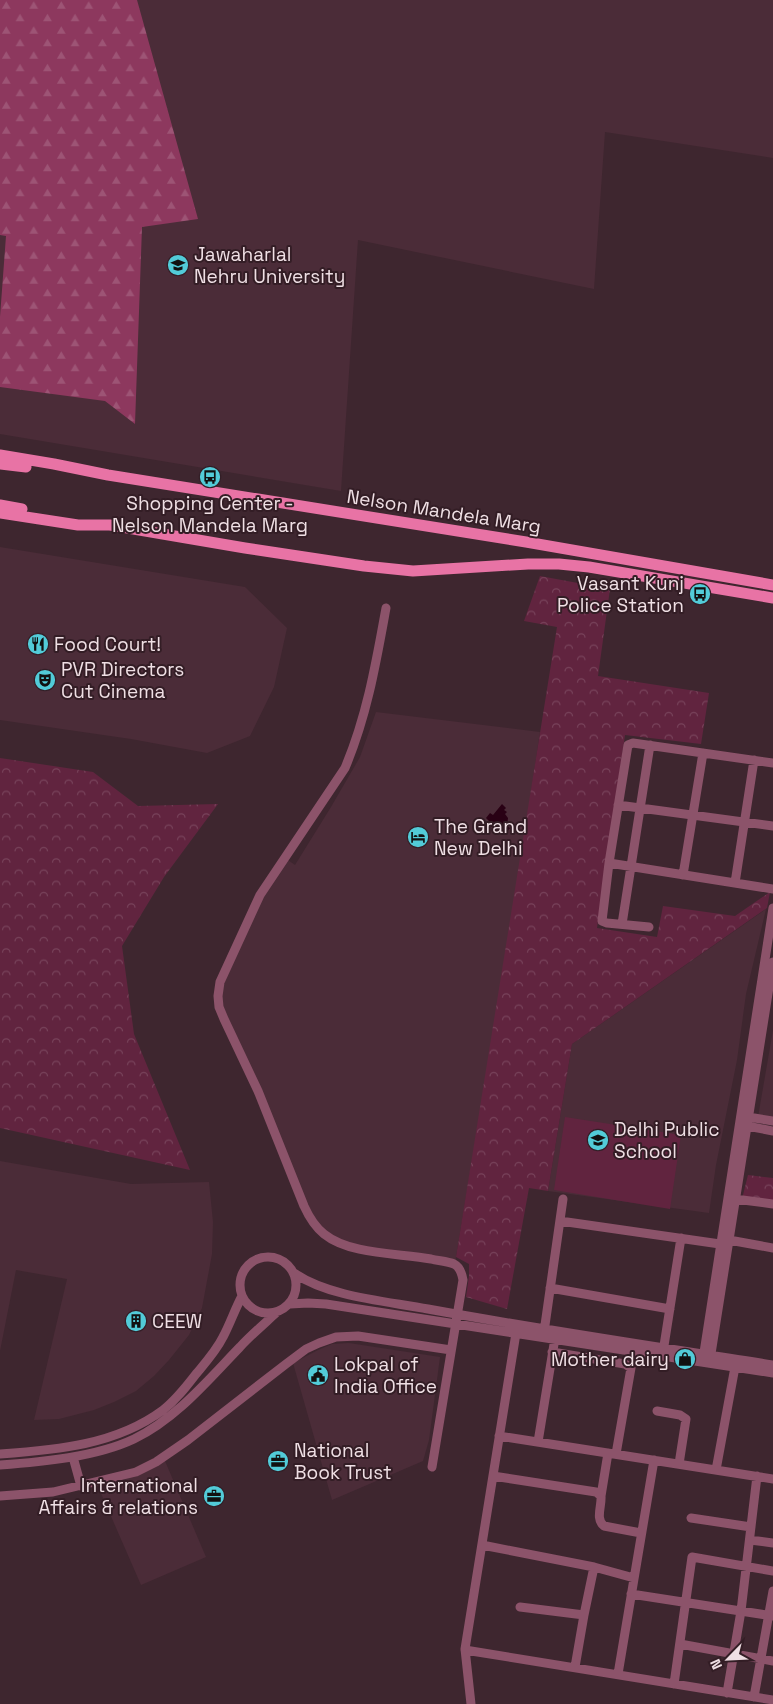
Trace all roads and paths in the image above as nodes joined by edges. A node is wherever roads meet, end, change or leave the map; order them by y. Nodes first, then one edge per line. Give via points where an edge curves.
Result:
1 (0, 455) edge
2 (0, 464) edge
3 (108, 475) junction
4 (0, 505) edge
5 (0, 513) edge
6 (110, 525) junction
7 (773, 584) edge
8 (773, 598) edge
9 (386, 608) dead end
10 (650, 745) junction
11 (703, 753) junction
12 (754, 760) junction
13 (773, 763) edge
14 (618, 805) junction
15 (640, 808) junction
16 (693, 815) junction
17 (745, 822) junction
18 (773, 826) edge
19 (609, 863) junction
20 (630, 867) junction
21 (683, 875) junction
22 (735, 883) junction
23 (773, 889) edge
24 (773, 908) edge
25 (622, 924) junction
26 (649, 927) dead end
27 (773, 962) edge
28 (769, 1010) edge
29 (773, 1121) edge
30 (747, 1122) junction
31 (773, 1131) edge
32 (735, 1198) junction
33 (563, 1199) dead end
34 (773, 1204) edge
35 (560, 1221) junction
36 (681, 1238) junction
37 (724, 1242) junction
38 (773, 1248) edge
39 (294, 1273) junction
40 (550, 1288) junction
41 (242, 1296) junction
42 (290, 1304) junction
43 (670, 1309) junction
44 (276, 1313) junction
45 (455, 1319) junction
46 (517, 1328) junction
47 (544, 1332) junction
48 (555, 1338) junction
49 (451, 1350) junction
50 (664, 1351) junction
51 (552, 1352) junction
52 (706, 1358) junction
53 (773, 1365) edge
54 (735, 1367) junction
55 (773, 1373) edge
56 (657, 1411) dead end
57 (499, 1436) junction
58 (538, 1442) junction
59 (0, 1454) edge
60 (612, 1454) junction
61 (73, 1457) junction
62 (654, 1460) junction
63 (679, 1464) junction
64 (0, 1465) edge
65 (432, 1467) dead end
66 (716, 1470) junction
67 (493, 1476) junction
68 (757, 1476) junction
69 (773, 1479) edge
70 (82, 1486) junction
71 (0, 1496) edge
72 (602, 1496) junction
73 (691, 1518) dead end
74 (751, 1527) junction
75 (642, 1533) junction
76 (750, 1540) junction
77 (773, 1543) edge
78 (482, 1545) junction
79 (747, 1566) junction
80 (594, 1568) junction
81 (773, 1571) edge
82 (634, 1578) junction
83 (773, 1592) edge
84 (631, 1594) junction
85 (685, 1602) junction
86 (520, 1607) dead end
87 (741, 1611) junction
88 (584, 1615) junction
89 (771, 1615) edge
90 (680, 1644) junction
91 (465, 1650) junction
92 (733, 1655) junction
93 (761, 1659) junction
94 (773, 1661) edge
95 (575, 1667) junction
96 (618, 1674) junction
97 (674, 1684) junction
98 (727, 1692) junction
99 (754, 1697) junction
100 (773, 1700) edge
101 (471, 1704) edge

1 - 3 main road, Nelson Mandela Marg
2 - 3 main road, Nelson Mandela Marg
3 - 7 main road, Nelson Mandela Marg
4 - 6 main road, Nelson Mandela Marg
5 - 6 main road, Nelson Mandela Marg via 78,525
6 - 8 main road, Nelson Mandela Marg via 364,566 423,571 559,564 589,566
9 - 45 street via 369,698 351,754 307,827 260,895 220,982 218,1002 312,1223 339,1243 453,1264 463,1280
10 - 11 street
10 - 14 street via 634,743 627,747
10 - 15 street
11 - 12 street
11 - 16 street
12 - 13 street
12 - 17 street
14 - 15 street
14 - 19 street
15 - 16 street
15 - 20 street
16 - 17 street
16 - 21 street
17 - 18 street
17 - 22 street
19 - 20 street
19 - 25 street via 602,921
20 - 21 street
20 - 25 street
21 - 22 street
22 - 23 street
24 - 37 street
25 - 26 street
27 - 28 street
28 - 30 street
29 - 30 street
30 - 31 street
30 - 32 street
32 - 34 street
32 - 37 street
33 - 35 street
35 - 36 street
35 - 40 street
36 - 37 street
36 - 43 street
37 - 38 street
37 - 52 street
39 - 41 street via 280,1260 258,1259 244,1271 240,1284
39 - 42 street via 296,1292
39 - 45 street via 313,1285 336,1292
40 - 43 street
40 - 47 street
41 - 44 street via 256,1311
41 - 59 street via 223,1338 205,1363 175,1399 143,1424 125,1432 56,1449
42 - 44 street
42 - 45 street via 326,1304
43 - 50 street
44 - 61 street via 172,1415 117,1446
45 - 46 street
45 - 49 street
46 - 47 street
46 - 57 street
47 - 48 street
47 - 50 street
48 - 50 street
48 - 51 street
49 - 65 street
49 - 70 street via 358,1336 336,1337 319,1343 306,1349 156,1462 136,1472
50 - 52 street
51 - 58 street
51 - 60 street via 625,1364 631,1368
52 - 53 street
52 - 54 street
54 - 55 street
54 - 66 street
56 - 63 street via 686,1419
57 - 58 street
57 - 67 street
58 - 60 street
60 - 62 street
60 - 72 street
61 - 64 street
61 - 70 street
62 - 63 street
62 - 75 street
63 - 66 street
66 - 68 street
67 - 72 street via 596,1492
67 - 78 street
68 - 69 street
68 - 74 street
70 - 71 street
72 - 75 street via 600,1524
73 - 74 street
74 - 76 street
75 - 82 street
76 - 77 street
76 - 79 street
78 - 80 street
78 - 91 street
79 - 81 street
79 - 85 street via 692,1557
79 - 87 street
80 - 82 street
80 - 88 street
82 - 84 street
83 - 89 street
84 - 85 street
84 - 96 street
85 - 87 street
85 - 90 street
86 - 88 street
87 - 89 street
87 - 92 street
88 - 95 street
89 - 93 street
90 - 92 street
90 - 97 street
91 - 95 street
91 - 101 street
92 - 93 street
92 - 98 street
93 - 94 street
93 - 99 street
95 - 96 street
96 - 97 street
97 - 98 street
98 - 99 street
99 - 100 street

